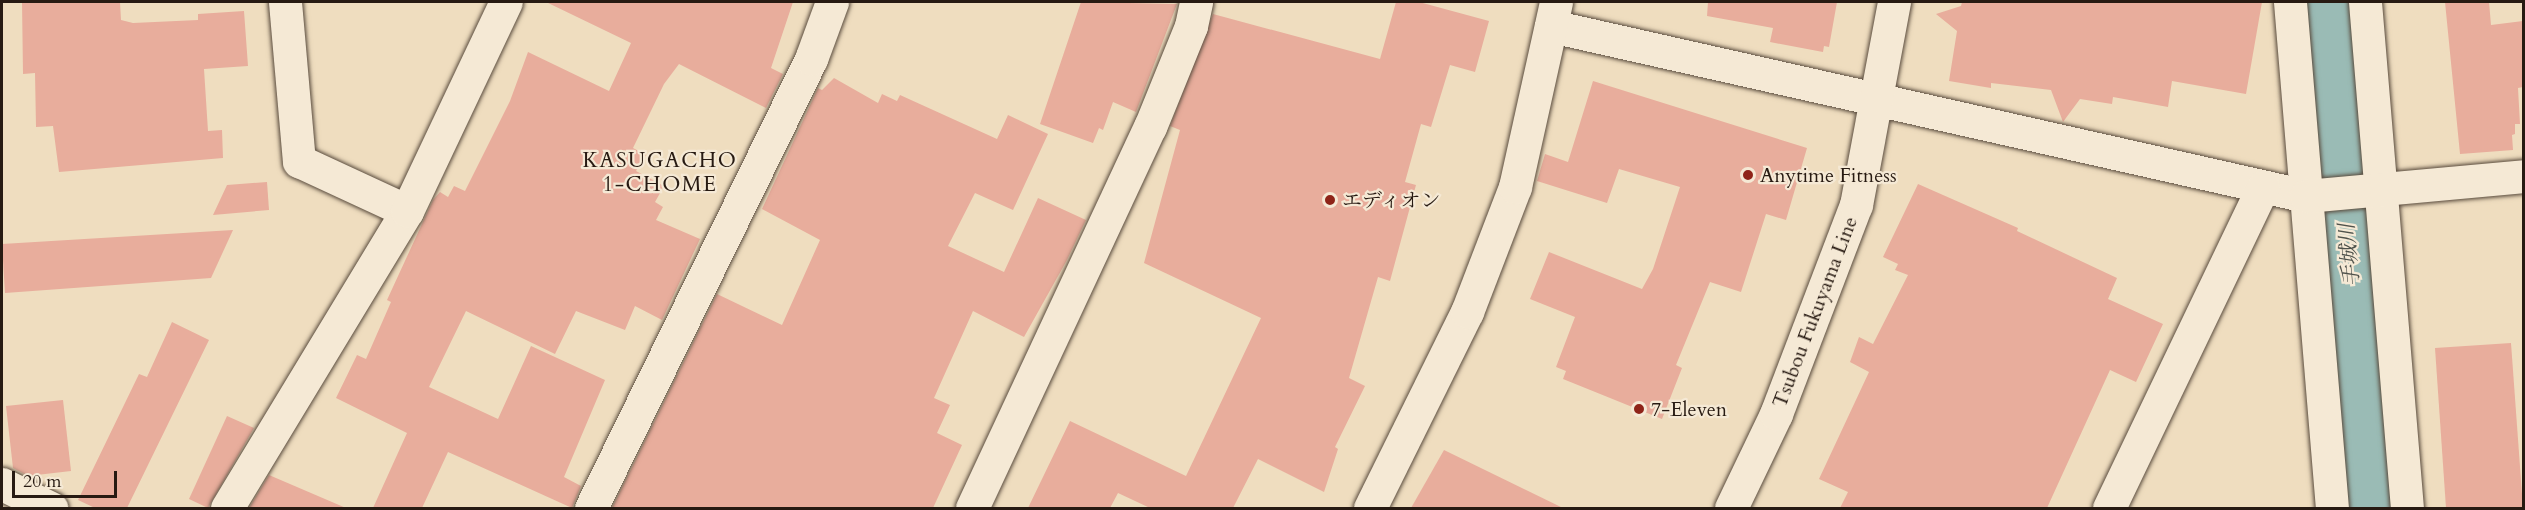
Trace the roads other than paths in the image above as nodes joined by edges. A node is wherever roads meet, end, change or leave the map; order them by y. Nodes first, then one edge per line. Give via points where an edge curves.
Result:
1 (285, 2) edge
2 (506, 2) edge
3 (832, 2) edge
4 (1196, 2) edge
5 (1894, 2) edge
6 (2290, 2) edge
7 (2365, 2) edge
8 (1554, 14) edge
9 (1876, 101) junction
10 (2523, 176) edge
11 (2263, 188) junction
12 (2371, 191) junction
13 (2311, 195) junction
14 (407, 211) junction
15 (2, 484) edge
16 (51, 508) edge
17 (226, 508) edge
18 (591, 508) edge
19 (972, 508) edge
20 (1370, 508) edge
21 (1731, 508) edge
22 (2109, 508) edge
23 (2332, 508) edge
24 (2408, 508) edge

1 - 14 street via 299,161
2 - 14 street
3 - 18 street via 811,59
4 - 19 street via 1191,26 1150,127
5 - 9 street, Tsubou Fukuyama Line
6 - 13 street
7 - 12 street
8 - 9 street
8 - 20 street via 1515,187 1467,312
9 - 11 street
9 - 21 street, Tsubou Fukuyama Line via 1856,205 1776,414
10 - 12 street
11 - 13 street
11 - 22 street
12 - 13 street
12 - 24 street
13 - 23 street
14 - 17 street
15 - 16 street

